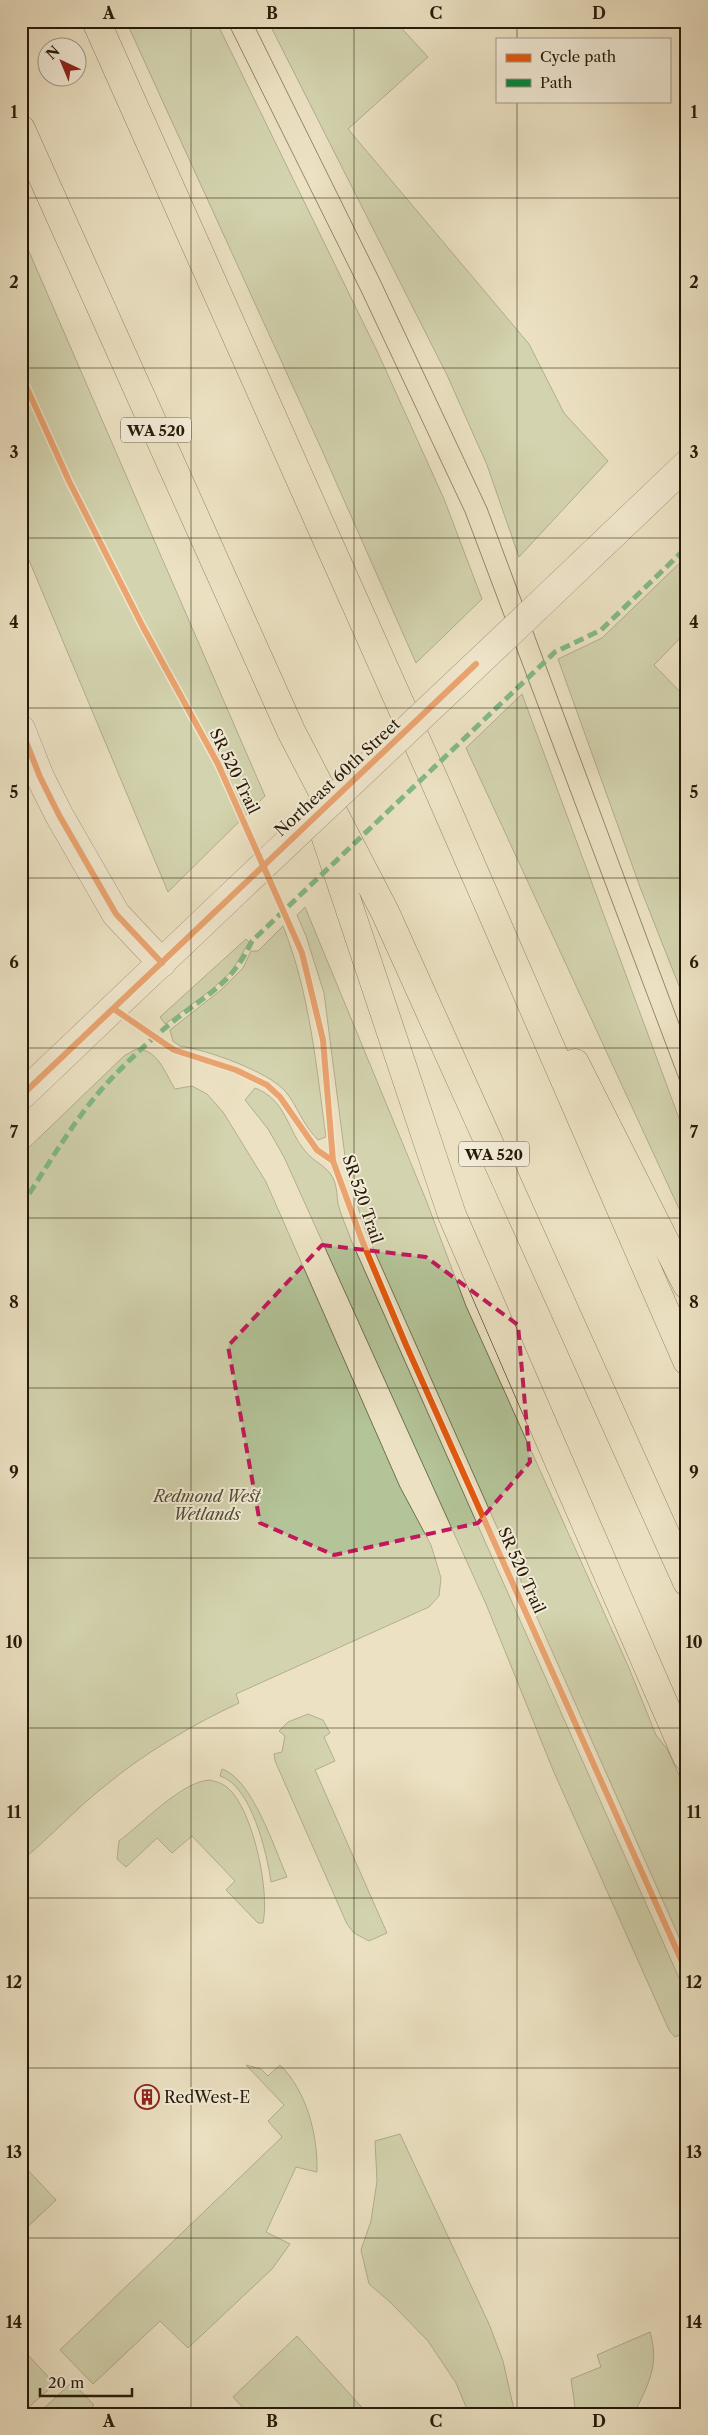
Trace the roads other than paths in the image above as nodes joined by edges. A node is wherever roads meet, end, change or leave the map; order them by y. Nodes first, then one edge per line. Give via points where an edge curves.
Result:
1 (96, 21) edge
2 (21, 128) edge
3 (687, 464) edge
4 (21, 729) edge
5 (291, 731) junction
6 (439, 792) junction
7 (162, 963) junction
8 (26, 1083) edge
9 (687, 1285) edge
10 (687, 1362) edge
11 (687, 1582) edge
12 (687, 1757) edge

1 - 6 highway
2 - 5 highway, WA 520
3 - 7 street, Northeast 60th Street, bridge
4 - 7 street via 55,807 116,914
5 - 11 highway, WA 520 via 385,912
5 - 12 highway via 452,1215
6 - 9 highway
6 - 10 highway
7 - 8 street, Northeast 60th Street

